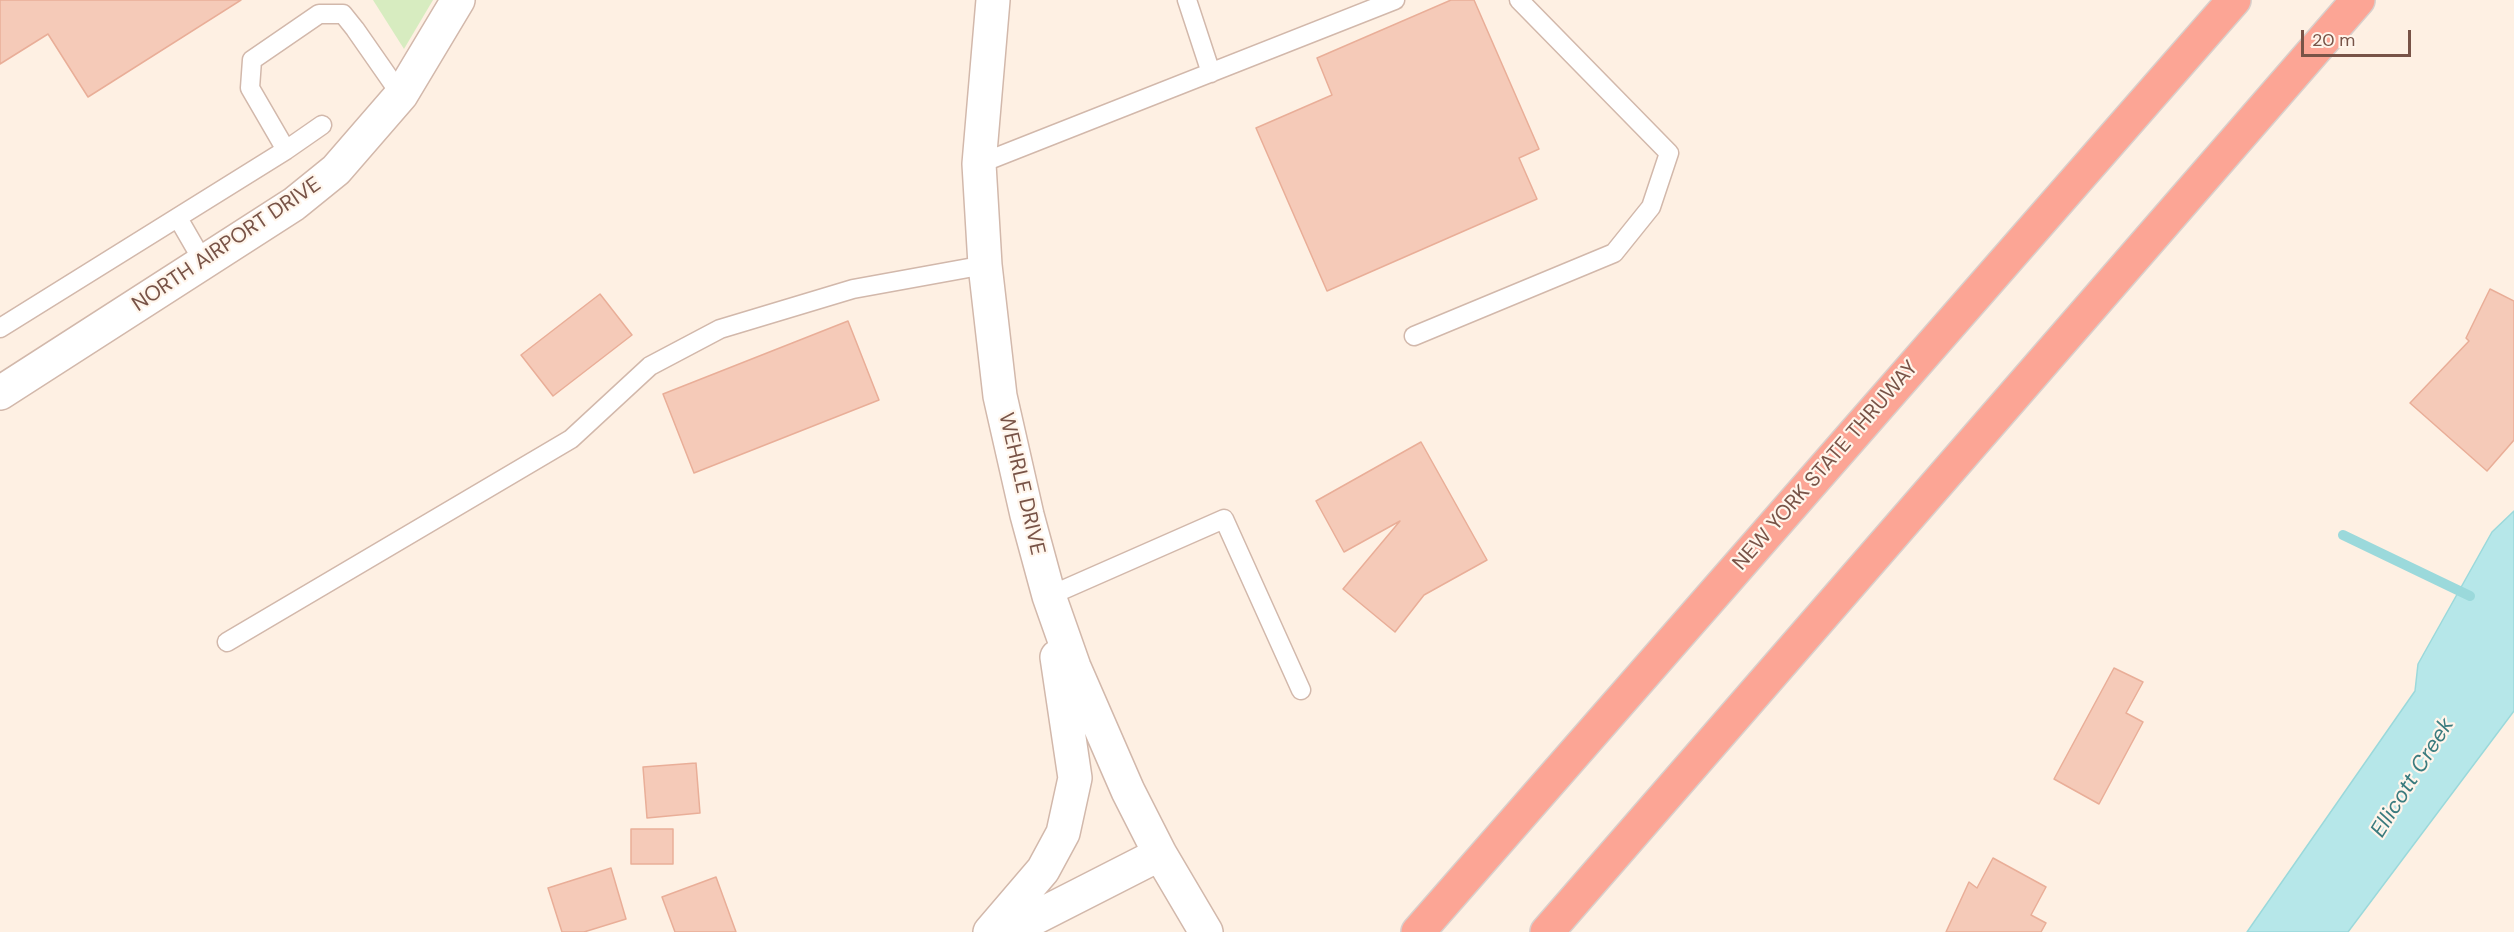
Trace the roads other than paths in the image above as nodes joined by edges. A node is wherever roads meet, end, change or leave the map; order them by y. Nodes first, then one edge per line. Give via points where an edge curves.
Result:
1 (458, 0) edge
2 (993, 0) edge
3 (1186, 0) edge
4 (1395, 0) edge
5 (1520, 0) edge
6 (2234, 0) edge
7 (2358, 0) edge
8 (1211, 73) junction
9 (401, 95) junction
10 (322, 125) dead end
11 (286, 150) junction
12 (979, 164) junction
13 (178, 218) junction
14 (204, 263) junction
15 (985, 266) junction
16 (0, 328) edge
17 (1414, 336) dead end
18 (0, 393) edge
19 (1049, 596) junction
20 (227, 642) dead end
21 (1301, 690) dead end
22 (1160, 854) junction
23 (990, 932) edge
24 (1008, 932) edge
25 (1206, 932) edge
26 (1418, 932) edge
27 (1547, 932) edge

1 - 9 street, NORTH AIRPORT DRIVE
2 - 12 street, WEHRLE DRIVE
3 - 8 lane
4 - 8 lane
5 - 17 lane via 1669,153 1651,207 1614,253
6 - 26 highway, NEW YORK STATE THRUWAY
7 - 27 highway
8 - 12 lane
9 - 11 lane via 343,14 319,14 252,60 250,88
9 - 14 street, NORTH AIRPORT DRIVE via 336,170 294,204
10 - 11 lane
11 - 13 lane
12 - 15 street, WEHRLE DRIVE
13 - 14 lane
13 - 16 lane
14 - 18 street, NORTH AIRPORT DRIVE
15 - 19 street, WEHRLE DRIVE via 1000,396
15 - 20 lane via 853,289 720,330 650,366 571,439
19 - 21 lane via 1224,519
19 - 22 street, WEHRLE DRIVE via 1074,667
19 - 23 street via 1075,778 1063,833 1043,870
22 - 24 street
22 - 25 street, WEHRLE DRIVE

